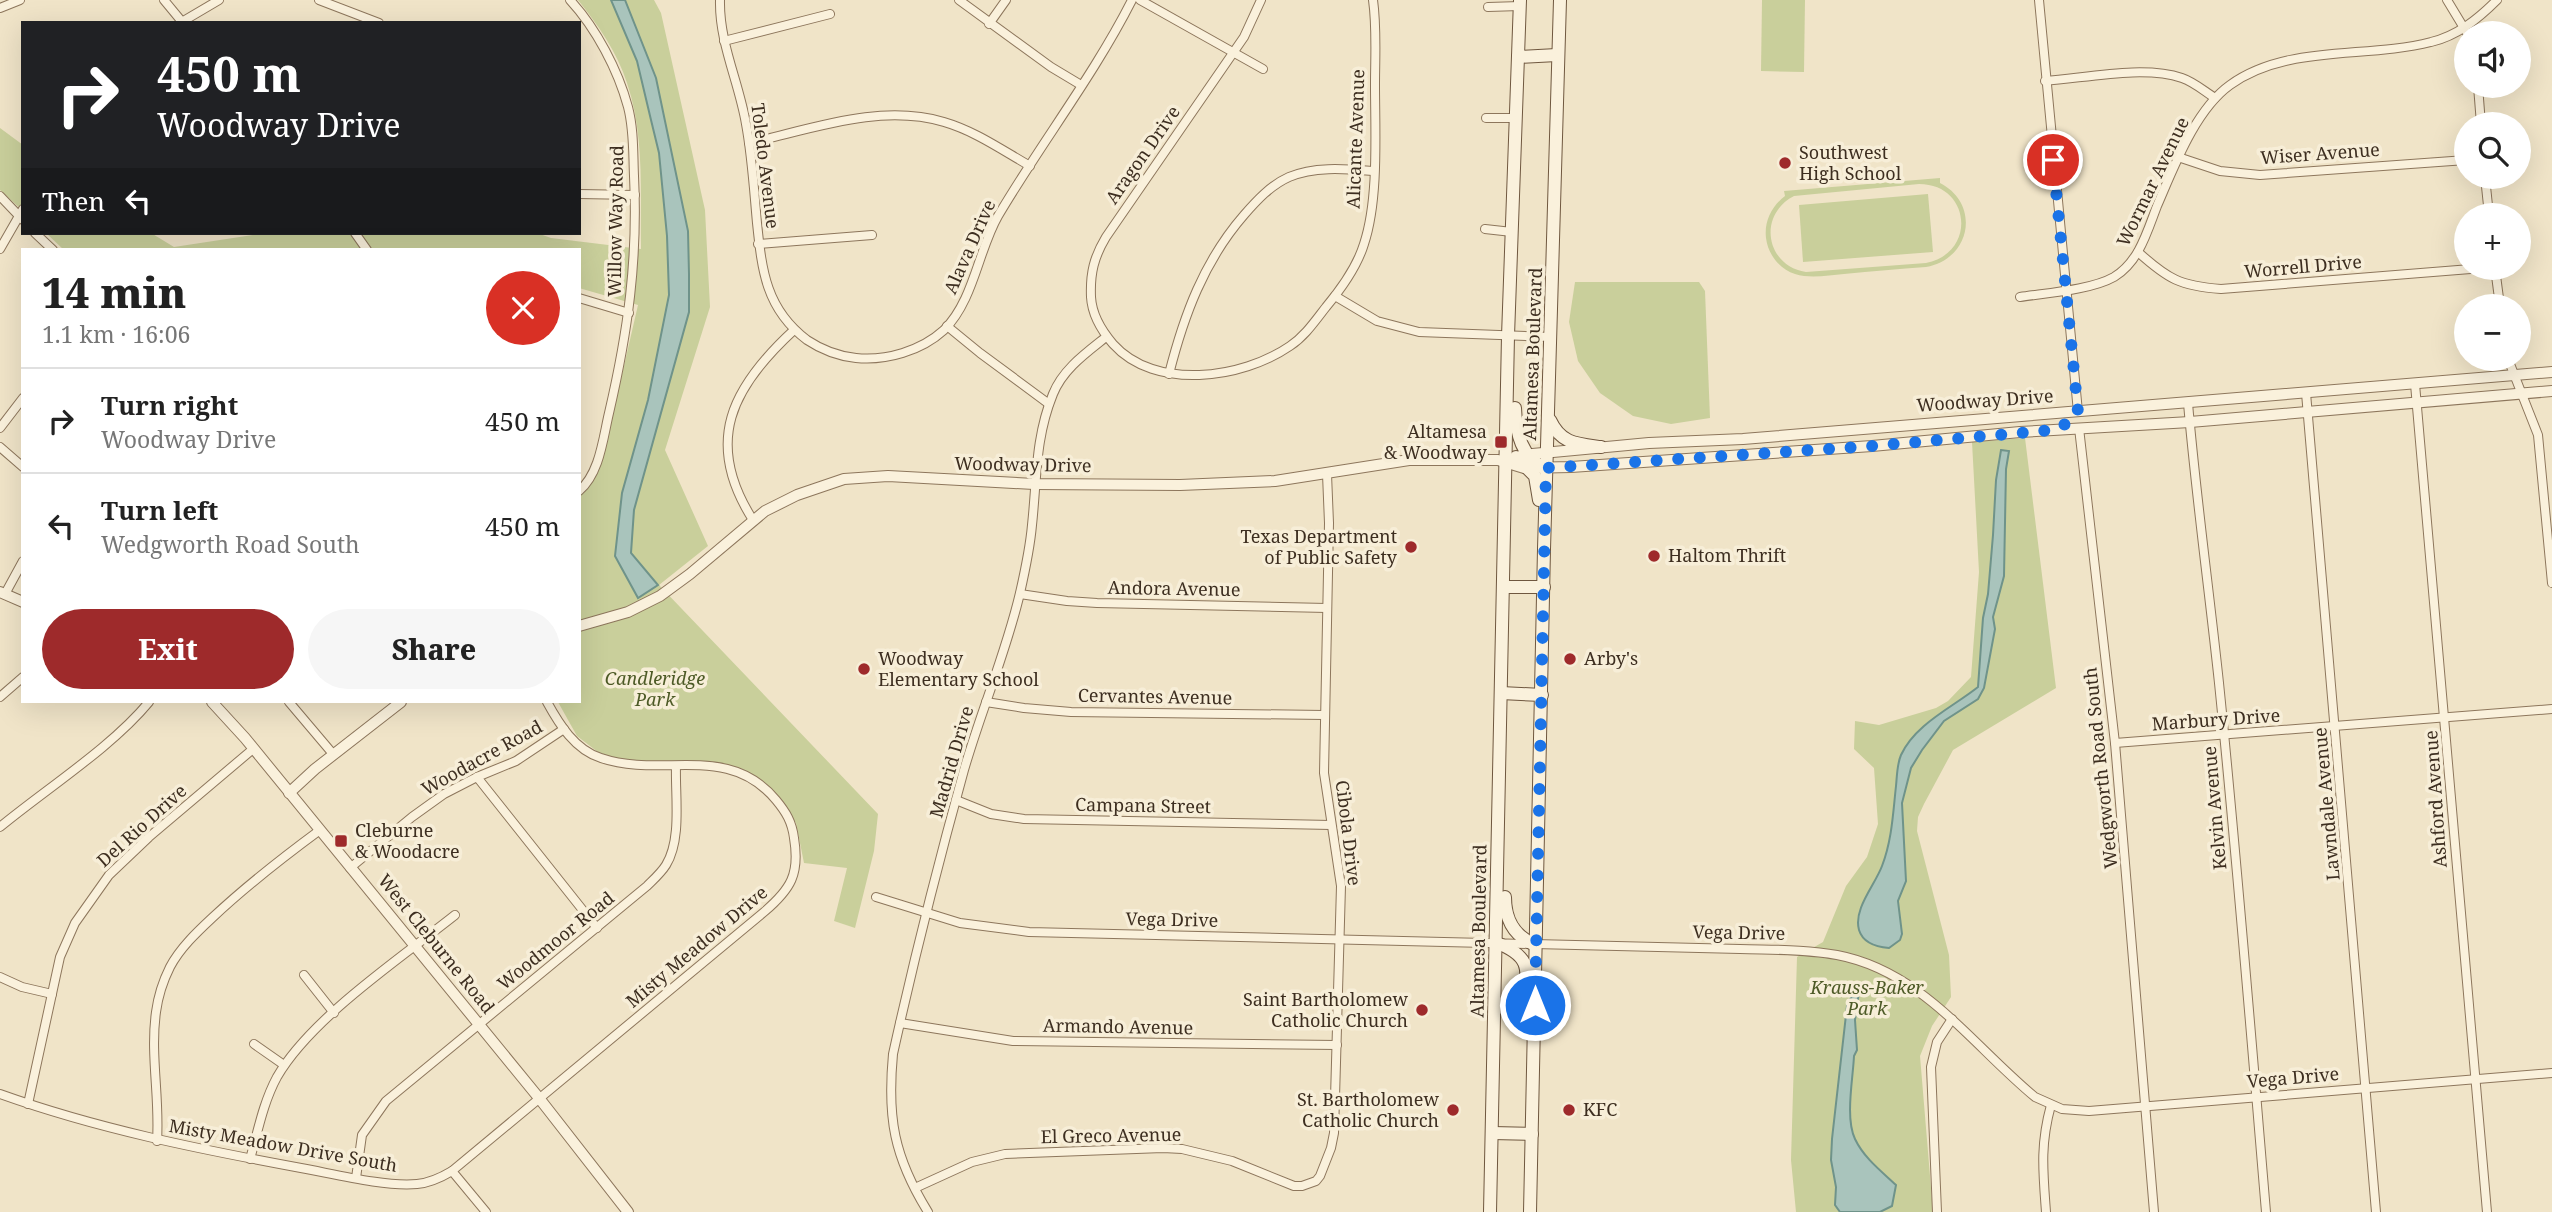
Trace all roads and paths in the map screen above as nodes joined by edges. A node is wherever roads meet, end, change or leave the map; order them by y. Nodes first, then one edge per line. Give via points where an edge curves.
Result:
1 (20, 0) edge
2 (164, 0) edge
3 (219, 0) edge
4 (319, 0) edge
5 (570, 0) edge
6 (720, 0) edge
7 (959, 0) edge
8 (1006, 0) edge
9 (1132, 0) edge
10 (1140, 0) edge
11 (1261, 0) edge
12 (1373, 0) edge
13 (1560, 0) edge
14 (2039, 0) edge
15 (2447, 0) edge
16 (2497, 0) edge
17 (1520, 3) edge
18 (1488, 7) dead end
19 (0, 8) edge
20 (830, 14) dead end
21 (181, 21) edge
22 (184, 21) edge
23 (365, 21) edge
24 (2460, 21) edge
25 (2476, 21) edge
26 (989, 24) junction
27 (2454, 34) edge
28 (724, 41) junction
29 (1234, 52) junction
30 (1557, 55) junction
31 (1518, 57) junction
32 (1263, 69) dead end
33 (2045, 81) junction
34 (1081, 85) junction
35 (2215, 98) junction
36 (1486, 118) dead end
37 (1516, 118) junction
38 (749, 143) junction
39 (2178, 157) junction
40 (2454, 161) edge
41 (1030, 166) junction
42 (1374, 170) junction
43 (581, 194) edge
44 (635, 195) junction
45 (0, 196) edge
46 (21, 215) edge
47 (1485, 229) dead end
48 (1512, 232) junction
49 (873, 234) dead end
50 (37, 235) edge
51 (758, 244) junction
52 (51, 248) edge
53 (0, 249) edge
54 (2138, 252) junction
55 (2454, 270) edge
56 (2067, 291) junction
57 (1335, 296) junction
58 (2020, 297) dead end
59 (581, 299) edge
60 (629, 313) junction
61 (947, 326) junction
62 (794, 330) junction
63 (1508, 336) junction
64 (1106, 337) junction
65 (1550, 337) junction
66 (1508, 368) junction
67 (2512, 371) edge
68 (2552, 372) edge
69 (1169, 374) junction
70 (2514, 376) junction
71 (2415, 384) junction
72 (2552, 391) edge
73 (2306, 393) junction
74 (2520, 394) junction
75 (21, 401) edge
76 (2188, 403) junction
77 (2416, 403) junction
78 (1049, 404) junction
79 (2093, 411) junction
80 (2078, 412) junction
81 (2307, 412) junction
82 (1548, 416) junction
83 (2190, 422) junction
84 (0, 428) edge
85 (2079, 428) junction
86 (2054, 430) junction
87 (1640, 444) junction
88 (0, 447) edge
89 (1601, 447) junction
90 (1547, 452) junction
91 (1517, 458) junction
92 (1641, 464) junction
93 (21, 465) edge
94 (1528, 468) junction
95 (1546, 468) junction
96 (1327, 474) junction
97 (1034, 484) junction
98 (581, 488) edge
99 (753, 520) junction
100 (1545, 549) junction
101 (21, 564) edge
102 (2552, 583) edge
103 (1504, 587) junction
104 (1544, 587) junction
105 (3, 593) edge
106 (1020, 594) junction
107 (21, 601) edge
108 (1327, 608) junction
109 (581, 625) edge
110 (21, 679) edge
111 (1501, 693) junction
112 (1542, 695) junction
113 (0, 697) edge
114 (986, 702) junction
115 (148, 703) edge
116 (213, 703) edge
117 (290, 703) edge
118 (400, 703) edge
119 (548, 703) edge
120 (2552, 709) edge
121 (1324, 715) junction
122 (2445, 718) junction
123 (2336, 726) junction
124 (564, 730) junction
125 (2224, 735) junction
126 (2115, 743) junction
127 (253, 748) junction
128 (333, 754) junction
129 (676, 766) junction
130 (477, 777) junction
131 (289, 793) junction
132 (957, 800) junction
133 (1331, 825) junction
134 (0, 827) edge
135 (320, 830) junction
136 (1498, 856) junction
137 (350, 868) junction
138 (876, 897) dead end
139 (928, 914) junction
140 (455, 915) dead end
141 (597, 928) junction
142 (1340, 939) junction
143 (1497, 943) junction
144 (1535, 945) junction
145 (415, 947) junction
146 (304, 975) dead end
147 (0, 977) edge
148 (52, 994) junction
149 (334, 1013) junction
150 (1952, 1019) junction
151 (1535, 1021) junction
152 (900, 1023) junction
153 (479, 1024) junction
154 (254, 1044) dead end
155 (1337, 1045) junction
156 (284, 1065) junction
157 (2552, 1073) edge
158 (2475, 1079) junction
159 (2366, 1088) junction
160 (0, 1094) edge
161 (2256, 1097) junction
162 (539, 1098) junction
163 (28, 1104) junction
164 (2051, 1105) junction
165 (2146, 1106) junction
166 (1492, 1133) junction
167 (1532, 1134) junction
168 (157, 1141) junction
169 (250, 1159) junction
170 (452, 1171) junction
171 (356, 1178) junction
172 (1307, 1185) joint
173 (915, 1188) junction
174 (486, 1212) edge
175 (628, 1212) edge
176 (928, 1212) edge
177 (1490, 1212) edge
178 (1530, 1212) edge
179 (1937, 1212) edge
180 (2046, 1212) edge
181 (2154, 1212) edge
182 (2266, 1212) edge
183 (2376, 1212) edge
184 (2487, 1212) edge

1 - 19 street
2 - 21 street
3 - 22 street
4 - 23 street
5 - 44 street, Willow Way Road via 592,28 628,107
6 - 28 street, Toledo Avenue
7 - 26 street
8 - 26 street
9 - 34 street, Alava Drive
10 - 29 street
11 - 29 street, Aragon Drive
12 - 42 street, Alicante Avenue
13 - 30 main road, Altamesa Boulevard
14 - 33 street
15 - 24 street
16 - 25 street, Wormar Avenue
17 - 18 street, Altamesa Boulevard
17 - 31 main road, Altamesa Boulevard
20 - 28 street
26 - 34 street
27 - 35 street, Wormar Avenue via 2432,42 2273,63
28 - 38 street, Toledo Avenue
29 - 32 street
29 - 64 street, Aragon Drive via 1098,250 1090,279 1092,306
30 - 31 main road
30 - 65 main road, Altamesa Boulevard
31 - 37 main road, Altamesa Boulevard
33 - 35 street via 2169,75
33 - 56 street
34 - 41 street, Alava Drive
35 - 39 street, Wormar Avenue
36 - 37 street
37 - 48 main road, Altamesa Boulevard
38 - 41 street via 881,115 921,116 975,134
38 - 51 street, Toledo Avenue
39 - 40 street, Wiser Avenue via 2220,171 2260,175
39 - 54 street, Wormar Avenue
41 - 61 street, Alava Drive via 997,219 960,307
42 - 57 street, Alicante Avenue via 1365,243
42 - 69 street via 1301,173 1256,201 1202,275
43 - 44 street
44 - 60 street, Willow Way Road
45 - 46 street
46 - 53 street
47 - 48 street
48 - 63 main road, Altamesa Boulevard
49 - 51 street
50 - 52 street
51 - 62 street, Toledo Avenue via 767,287
54 - 55 street, Worrell Drive via 2181,284 2221,289
54 - 56 street, Wormar Avenue via 2113,277
56 - 58 street, Wormar Avenue
56 - 80 street
57 - 63 street via 1360,313 1395,327
57 - 69 street, Alicante Avenue via 1305,334 1272,355 1223,372
59 - 60 street
60 - 98 street, Willow Way Road via 599,455
61 - 62 street, Alava Drive via 913,349 865,359 830,353
61 - 78 street
62 - 99 street via 752,374 734,406 728,460 734,484
63 - 65 street
63 - 66 main road, Altamesa Boulevard
64 - 69 street, Alicante Avenue via 1132,361
64 - 78 street, Madrid Drive via 1071,366
65 - 82 main road, Altamesa Boulevard
66 - 91 main road, Altamesa Boulevard
66 - 91 main road via 1515,379
67 - 70 street
68 - 70 street, Woodway Drive
70 - 71 street, Woodway Drive
70 - 74 street
71 - 73 street, Woodway Drive
71 - 77 street, Ashford Avenue
72 - 74 street, Woodway Drive
73 - 76 street, Woodway Drive
73 - 81 street, Lawndale Avenue
74 - 77 street, Woodway Drive
74 - 102 street via 2538,435
75 - 84 street
76 - 79 street, Woodway Drive
76 - 83 street, Kelvin Avenue
77 - 81 street, Woodway Drive
77 - 122 street, Ashford Avenue
78 - 97 street, Madrid Drive via 1041,427
79 - 80 street, Woodway Drive
79 - 85 street via 2086,413
80 - 86 street
80 - 87 street, Woodway Drive
81 - 83 street, Woodway Drive
81 - 123 street, Lawndale Avenue
82 - 89 main road via 1567,442
82 - 90 main road, Altamesa Boulevard
83 - 85 street, Woodway Drive
83 - 125 street, Kelvin Avenue
85 - 86 street, Woodway Drive
85 - 126 street, Wedgworth Road South
86 - 92 street, Woodway Drive
87 - 89 street, Woodway Drive
87 - 92 street
88 - 93 street
89 - 90 street, Woodway Drive
90 - 91 street, Woodway Drive
90 - 95 main road, Altamesa Boulevard
91 - 94 main road
91 - 95 main road
91 - 96 street, Woodway Drive via 1409,460
91 - 103 main road, Altamesa Boulevard
92 - 95 street, Woodway Drive
94 - 95 street, Woodway Drive
94 - 100 main road via 1538,485
95 - 100 main road, Altamesa Boulevard
96 - 97 street, Woodway Drive via 1252,483
96 - 108 street, Cibola Drive
97 - 99 street, Woodway Drive via 850,478 797,495
97 - 106 street, Madrid Drive
99 - 109 street, Woodway Drive via 660,596 628,612
100 - 104 main road, Altamesa Boulevard
101 - 105 street
103 - 104 main road
103 - 111 main road, Altamesa Boulevard
104 - 112 main road, Altamesa Boulevard
105 - 107 street
106 - 108 street, Andora Avenue via 1097,603
106 - 114 street, Madrid Drive
108 - 121 street, Cibola Drive
110 - 113 street
111 - 112 main road
111 - 136 main road, Altamesa Boulevard
112 - 144 main road, Altamesa Boulevard
114 - 121 street, Cervantes Avenue via 1071,712
114 - 132 street, Madrid Drive
115 - 134 street
116 - 127 street, West Cleburne Road
117 - 128 street
118 - 128 street
119 - 124 street, Misty Meadow Drive
120 - 122 street, Marbury Drive
121 - 133 street, Cibola Drive via 1324,773
122 - 123 street, Marbury Drive
122 - 158 street, Ashford Avenue
123 - 125 street, Marbury Drive
123 - 159 street, Lawndale Avenue
124 - 129 street, Misty Meadow Drive via 599,758
124 - 130 street, Woodacre Road via 516,761
125 - 126 street, Marbury Drive
125 - 161 street, Kelvin Avenue
126 - 165 street, Wedgworth Road South
127 - 131 street, West Cleburne Road
127 - 148 street, Del Rio Drive via 109,875 75,923 60,957
128 - 131 street
129 - 141 street, Woodmoor Road via 670,857 647,886
129 - 162 street, Misty Meadow Drive via 729,768 770,793 785,811 793,831 796,858 791,884 764,912
130 - 137 street, Woodacre Road via 444,794
130 - 141 street
131 - 135 street, West Cleburne Road
132 - 133 street, Campana Street via 991,814 1024,819
132 - 139 street, Madrid Drive
133 - 142 street, Cibola Drive via 1340,886
135 - 137 street, West Cleburne Road
135 - 168 street via 232,900 194,935 170,966 160,991 154,1040
136 - 143 main road, Altamesa Boulevard
136 - 144 main road via 1507,920 1524,940
137 - 145 street, West Cleburne Road
138 - 139 street, Vega Drive
139 - 142 street, Vega Drive via 980,927 1029,932
139 - 152 street, Madrid Drive
140 - 145 street
141 - 153 street, Woodmoor Road
142 - 143 street, Vega Drive
142 - 155 street, Cibola Drive
143 - 144 street, Vega Drive
143 - 151 main road via 1512,948 1524,960 1526,1011
143 - 166 main road, Altamesa Boulevard
144 - 150 street, Vega Drive via 1801,951 1840,956 1901,979
144 - 151 main road, Altamesa Boulevard
145 - 149 street
145 - 153 street, West Cleburne Road
146 - 149 street
147 - 148 street
148 - 163 street, Del Rio Drive
149 - 156 street
150 - 164 street, Vega Drive via 2017,1082
150 - 179 street via 1937,1042 1931,1067
151 - 167 main road, Altamesa Boulevard
152 - 155 street, Armando Avenue via 1013,1041
152 - 173 street, Madrid Drive via 890,1109 899,1153
153 - 162 street, West Cleburne Road
153 - 171 street, Woodmoor Road via 386,1101 362,1135
154 - 156 street
155 - 172 street, Cibola Drive via 1331,1148 1320,1176
156 - 169 street via 268,1097
157 - 158 street, Vega Drive
158 - 159 street, Vega Drive
158 - 184 street, Ashford Avenue
159 - 161 street, Vega Drive
159 - 183 street, Lawndale Avenue
160 - 163 street, Misty Meadow Drive South
161 - 165 street, Vega Drive
161 - 182 street, Kelvin Avenue
162 - 170 street, Misty Meadow Drive South
162 - 175 street, West Cleburne Road
163 - 168 street, Misty Meadow Drive South
164 - 165 street, Vega Drive via 2071,1110
164 - 180 street via 2042,1156
165 - 181 street, Wedgworth Road South
166 - 167 main road
166 - 177 main road, Altamesa Boulevard
167 - 178 main road, Altamesa Boulevard
168 - 169 street, Misty Meadow Drive South
169 - 171 street, Misty Meadow Drive South
170 - 171 street, Misty Meadow Drive South via 414,1184
170 - 174 street
172 - 173 street, El Greco Avenue via 1294,1186 1232,1161 1163,1148 1005,1154 972,1161
173 - 176 street, Madrid Drive

